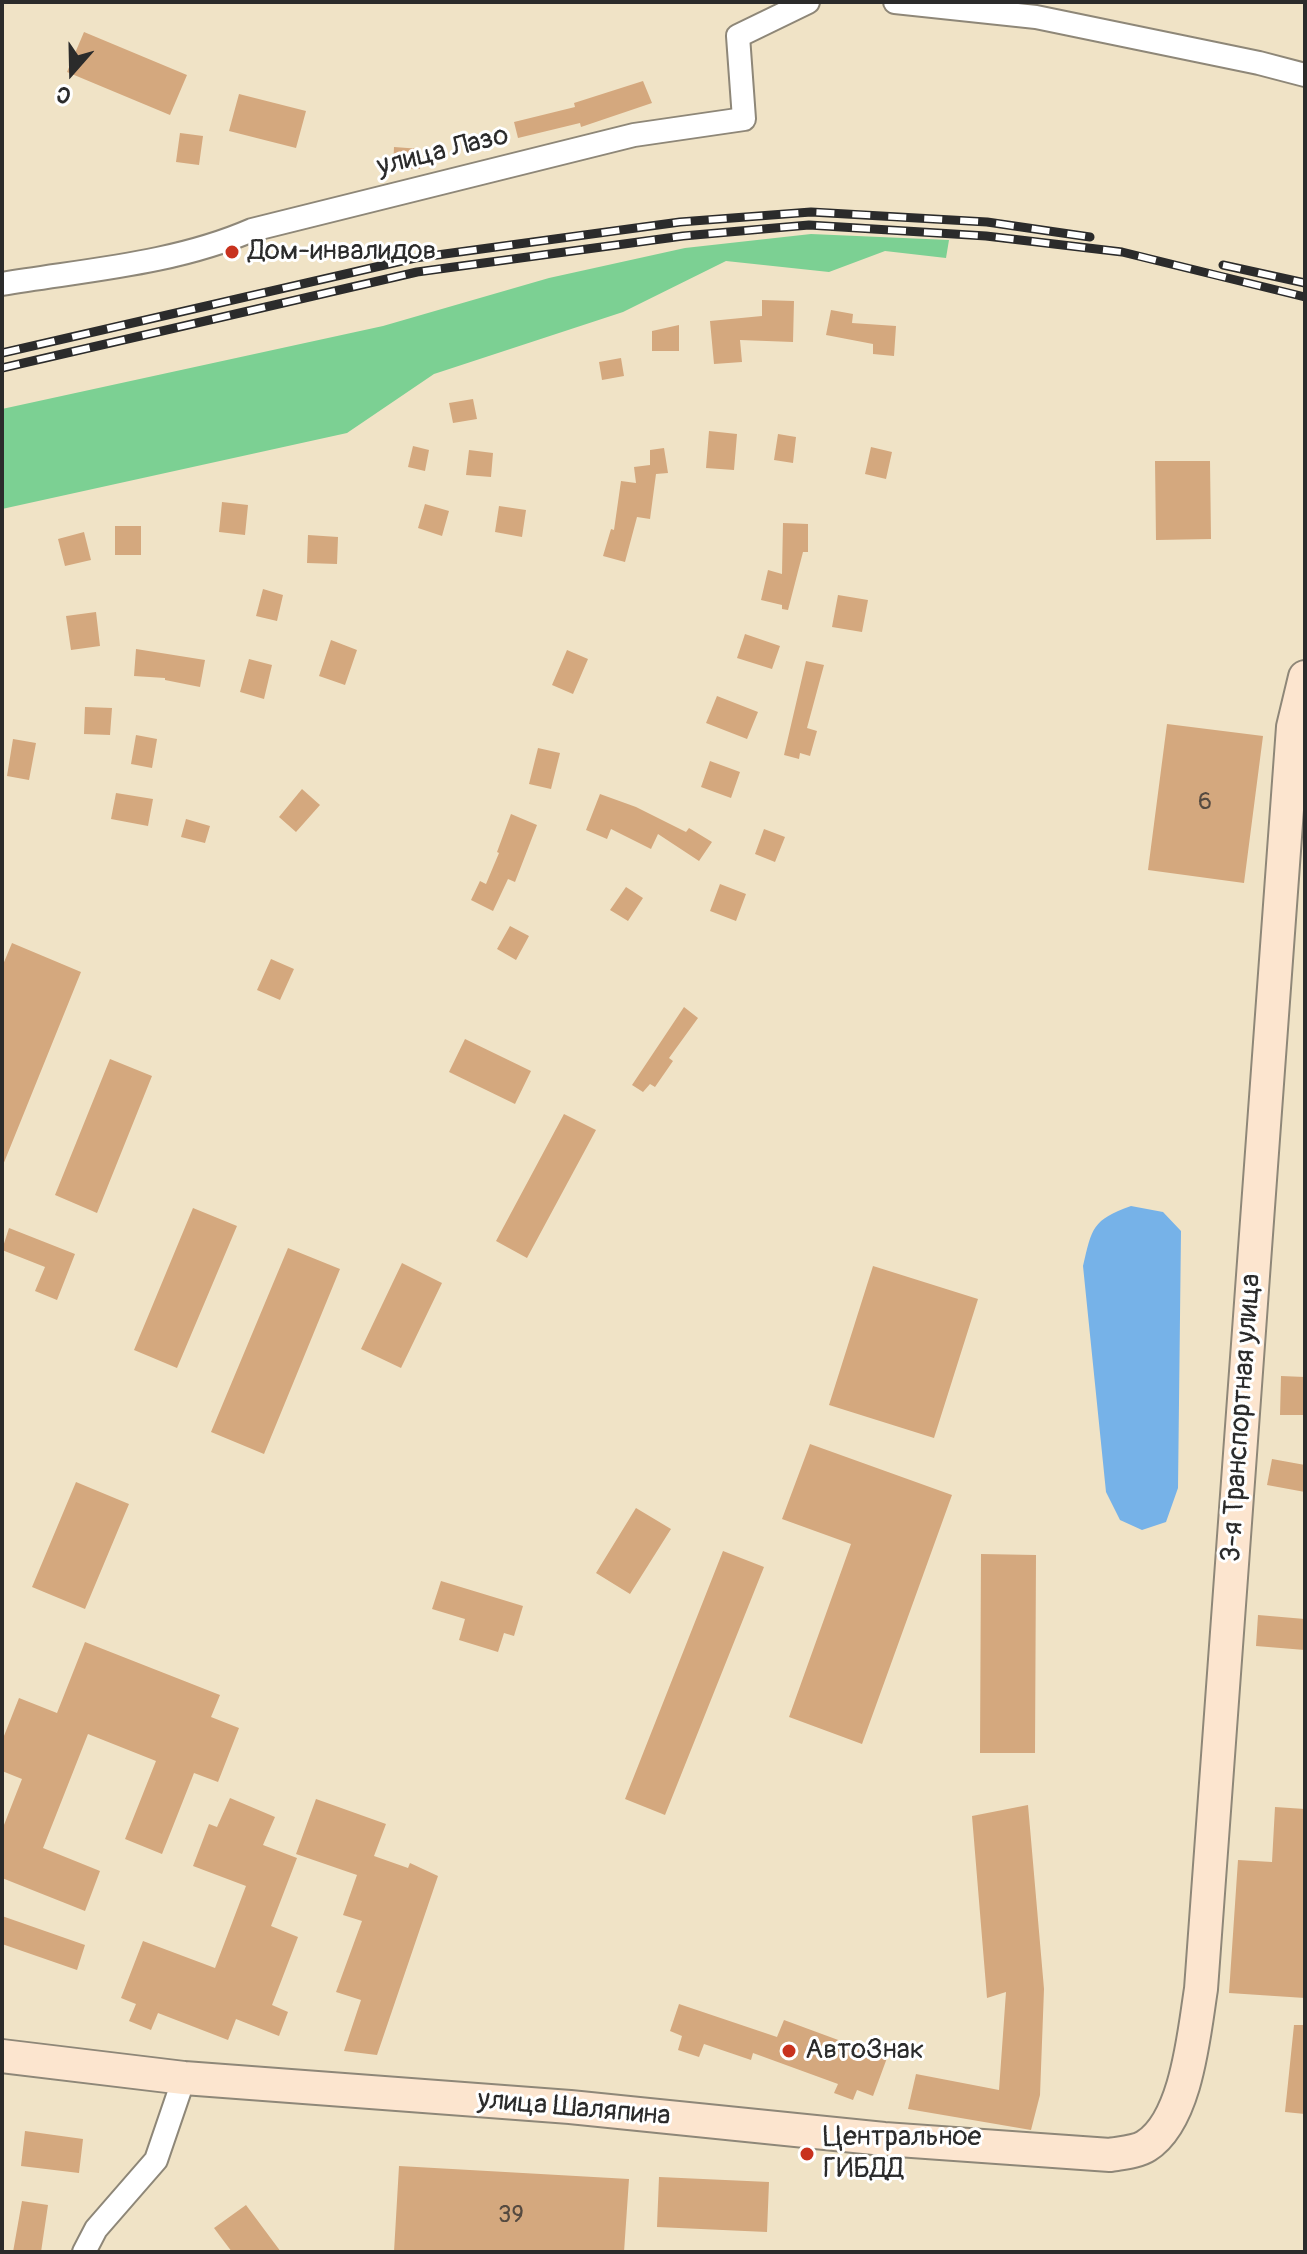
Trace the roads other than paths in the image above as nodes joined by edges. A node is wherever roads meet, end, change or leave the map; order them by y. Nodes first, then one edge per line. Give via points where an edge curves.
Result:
1 (808, 2) edge
2 (895, 2) edge
3 (1305, 75) edge
4 (2, 284) edge
5 (1305, 677) edge
6 (2, 2056) edge
7 (184, 2078) junction
8 (1145, 2147) joint
9 (84, 2252) edge

1 - 4 street, улица Лазо via 738,36 744,119 634,135 252,230 175,255
2 - 3 street via 1036,17
5 - 8 street, 3-я Транспортная улица via 1293,727 1201,1989 1190,2065 1169,2123
6 - 7 street, улица Шаляпина
7 - 8 street, улица Шаляпина via 1019,2149 1110,2155
7 - 9 street via 156,2160 96,2229

